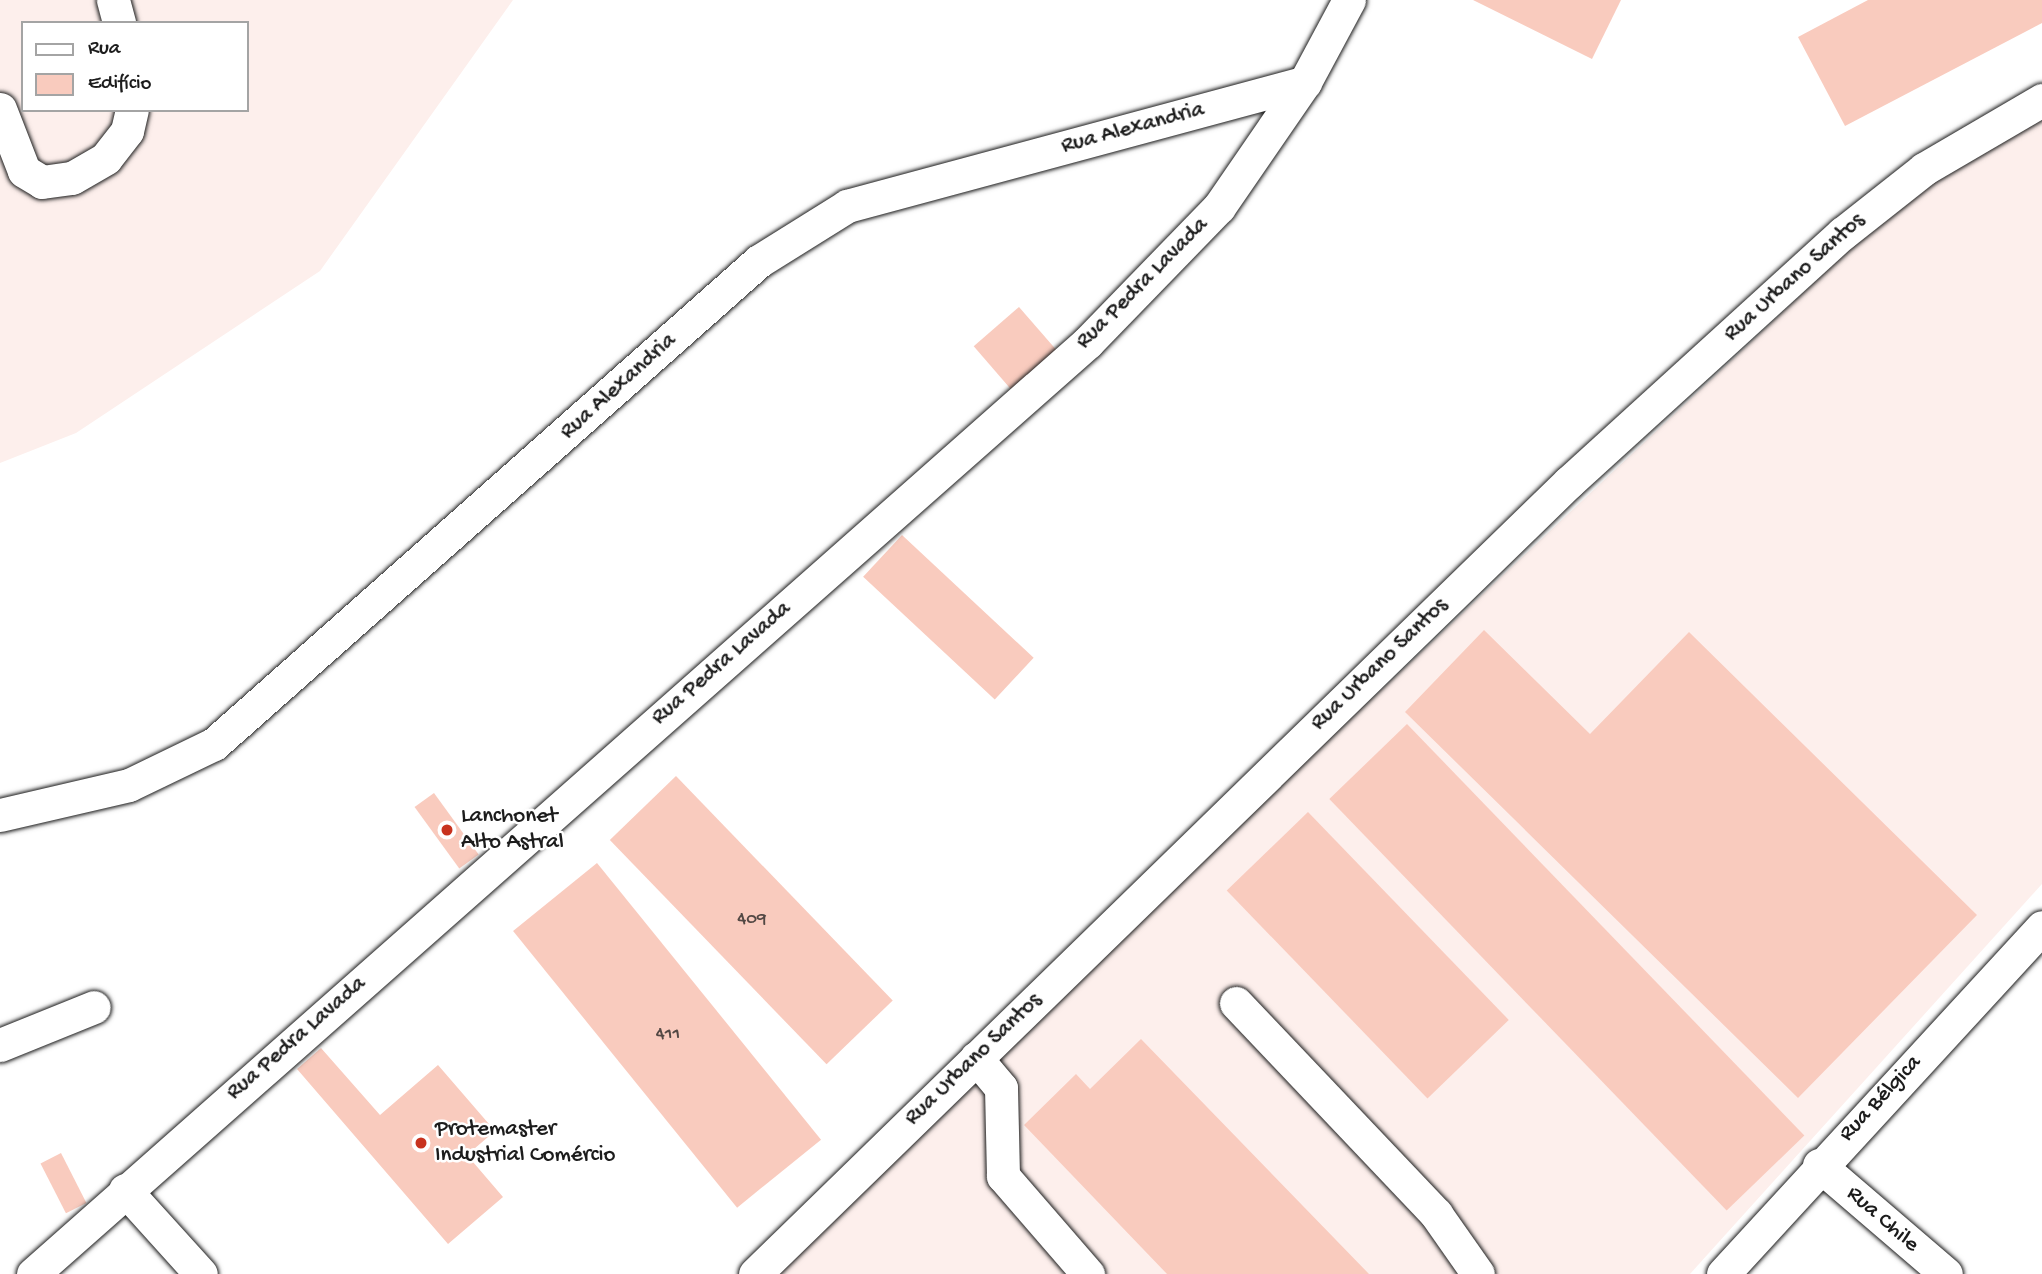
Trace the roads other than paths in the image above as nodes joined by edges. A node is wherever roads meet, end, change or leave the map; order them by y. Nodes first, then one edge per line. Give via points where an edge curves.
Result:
1 (113, 0) edge
2 (1349, 0) edge
3 (118, 21) edge
4 (1306, 82) junction
5 (2042, 100) edge
6 (0, 109) edge
7 (132, 112) edge
8 (0, 815) edge
9 (2042, 927) edge
10 (1236, 1003) dead end
11 (94, 1007) dead end
12 (0, 1045) edge
13 (976, 1058) junction
14 (1819, 1165) junction
15 (125, 1190) junction
16 (33, 1274) edge
17 (201, 1274) edge
18 (755, 1274) edge
19 (1087, 1274) edge
20 (1478, 1274) edge
21 (1723, 1274) edge
22 (1946, 1274) edge

1 - 3 street
2 - 4 street, Rua Pedra Lavada
4 - 8 street, Rua Alexandria via 847,206 759,261 214,744 129,785
4 - 15 street, Rua Pedra Lavada via 1219,207 1088,342
5 - 13 street, Rua Urbano Santos via 1924,169 1843,233 1569,482
6 - 7 street via 23,172 42,182 72,178 106,158 127,131
9 - 14 street, Rua Bélgica
10 - 20 street via 1436,1214
11 - 12 street
13 - 18 street, Rua Urbano Santos
13 - 19 street via 1001,1088 1003,1176
14 - 21 street, Rua Bélgica
14 - 22 street, Rua Chile
15 - 16 street, Rua Pedra Lavada
15 - 17 street

